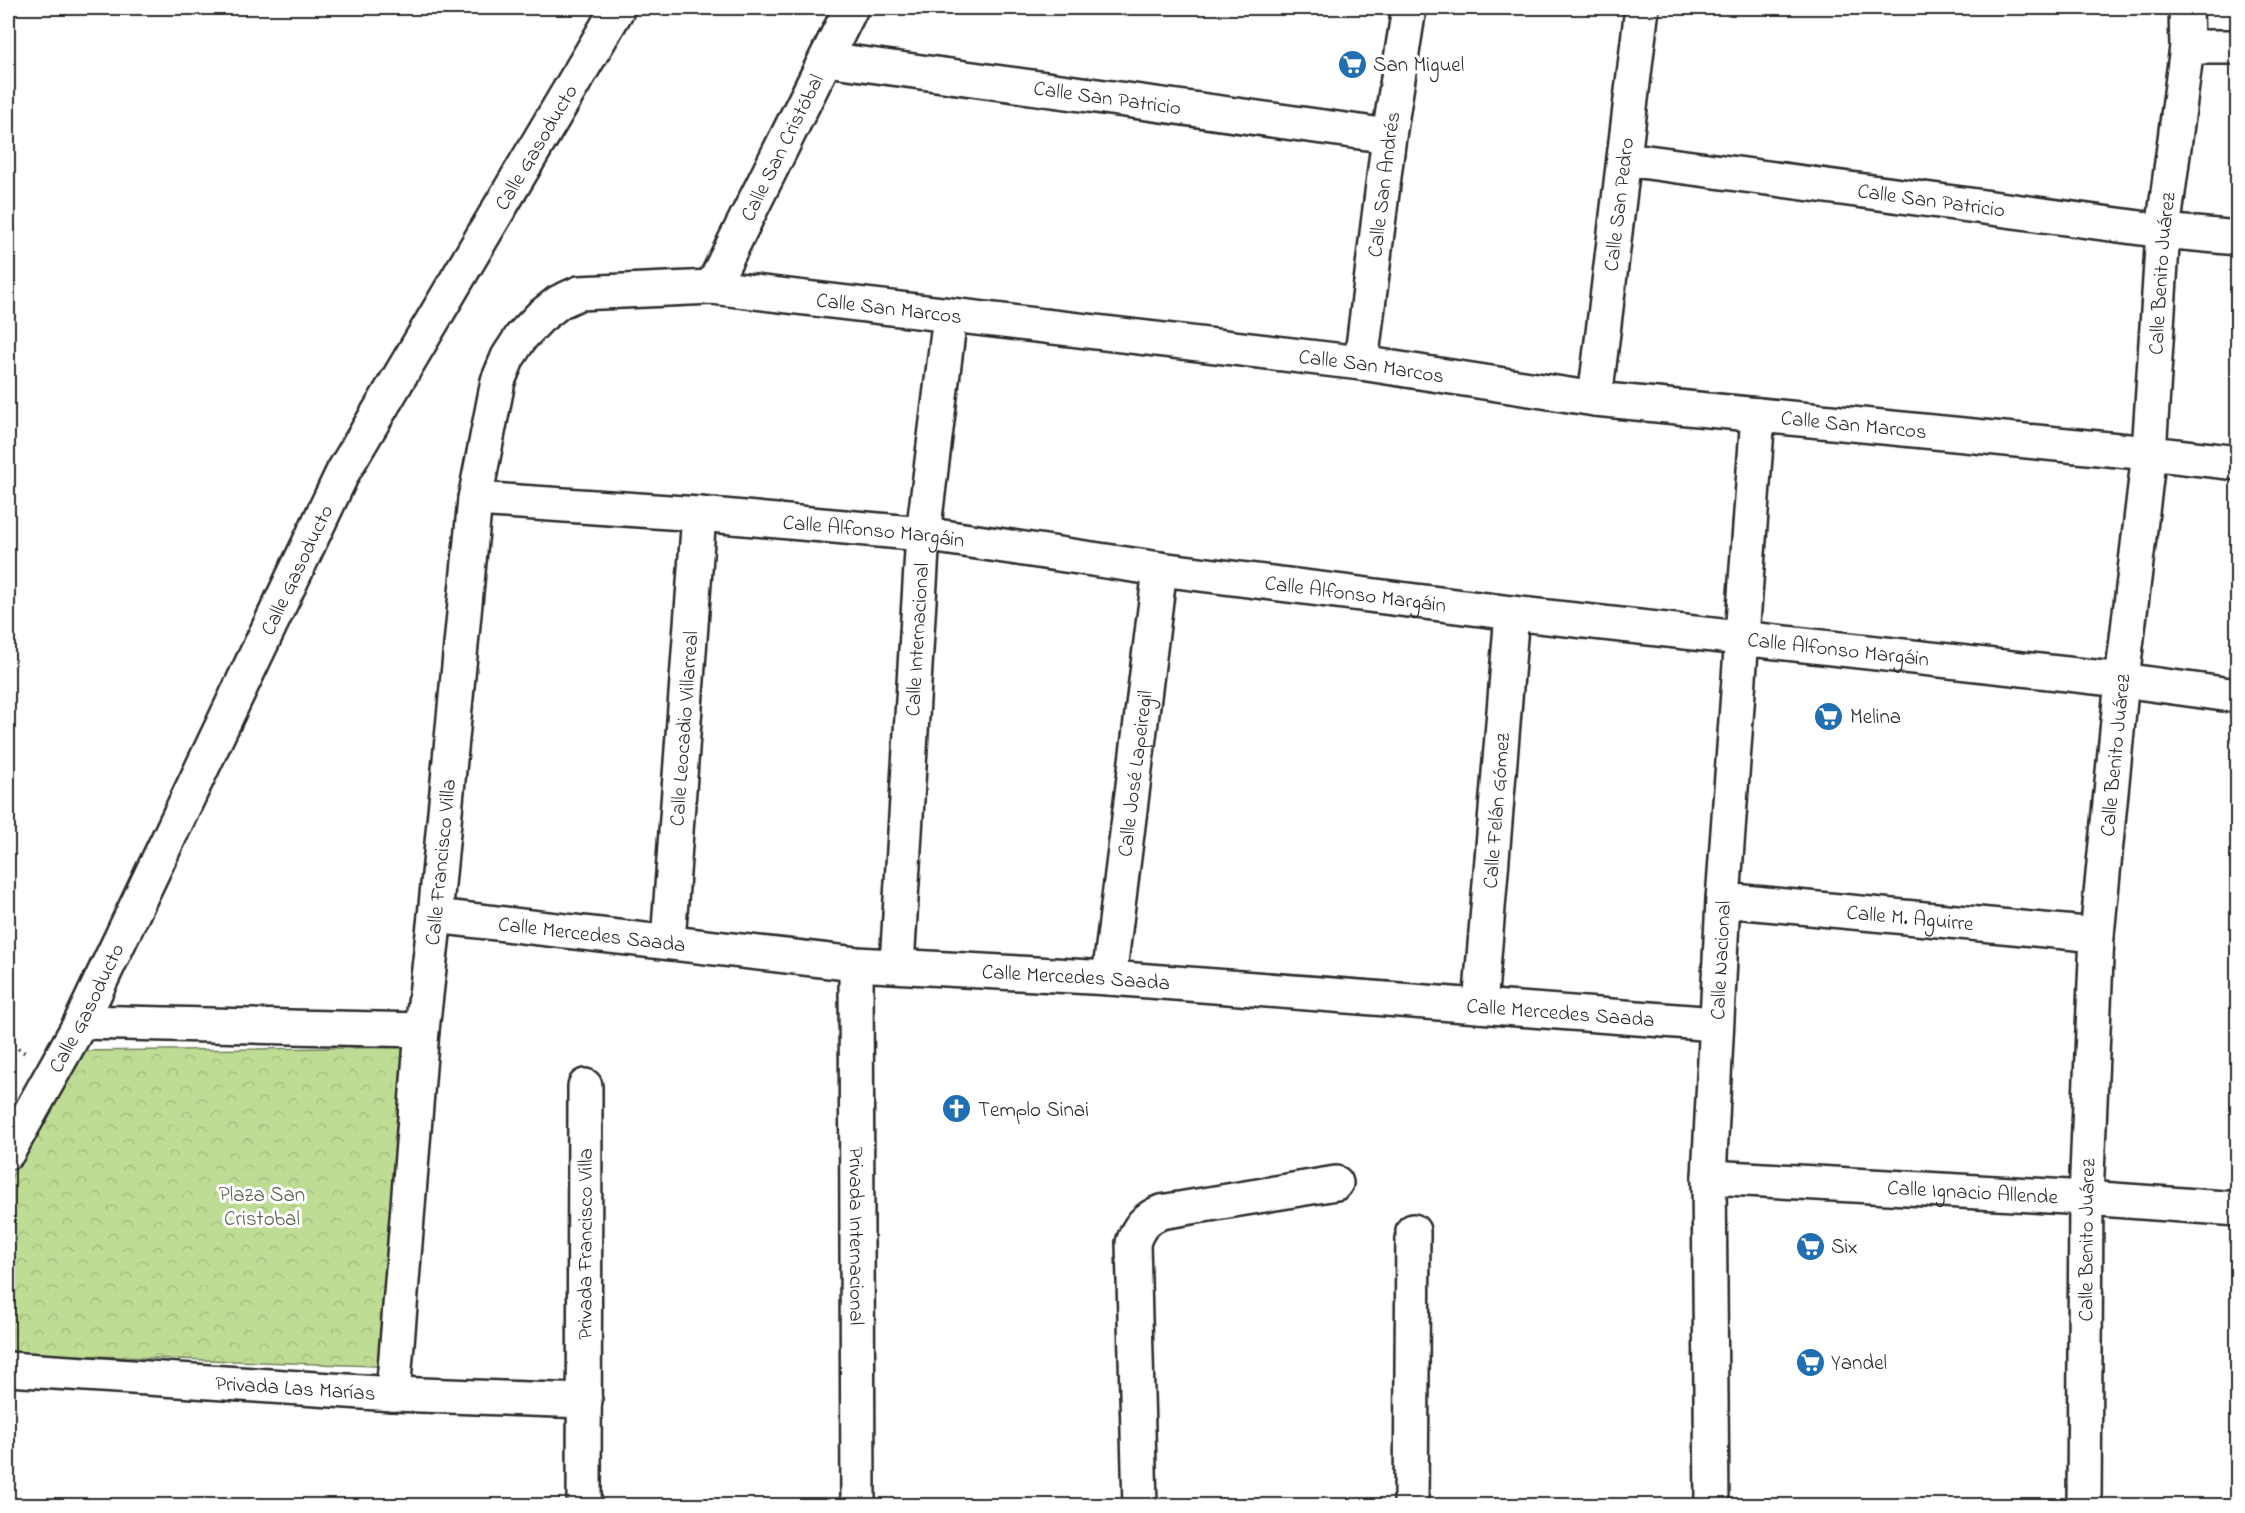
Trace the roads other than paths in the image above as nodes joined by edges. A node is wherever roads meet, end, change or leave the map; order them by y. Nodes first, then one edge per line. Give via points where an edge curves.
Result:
1 (618, 8) edge
2 (851, 8) edge
3 (1409, 8) edge
4 (1642, 8) edge
5 (2187, 9) edge
6 (2187, 47) junction
7 (2238, 47) edge
8 (826, 59) junction
9 (1389, 136) junction
10 (1625, 159) junction
11 (2163, 231) junction
12 (2238, 238) edge
13 (712, 287) junction
14 (950, 316) junction
15 (521, 337) joint
16 (1361, 363) junction
17 (1595, 399) junction
18 (1758, 415) junction
19 (2149, 453) junction
20 (2238, 463) edge
21 (474, 499) junction
22 (699, 514) junction
23 (923, 534) junction
24 (1160, 569) junction
25 (1512, 613) junction
26 (1740, 637) junction
27 (2122, 680) junction
28 (2238, 696) edge
29 (1723, 900) junction
30 (435, 916) junction
31 (2097, 935) junction
32 (668, 942) junction
33 (856, 964) junction
34 (897, 965) junction
35 (1109, 978) junction
36 (1480, 1006) junction
37 (81, 1022) junction
38 (1716, 1024) junction
39 (422, 1030) junction
40 (585, 1086) dead end
41 (8, 1152) edge
42 (1709, 1177) junction
43 (1336, 1183) dead end
44 (2086, 1198) junction
45 (2238, 1209) edge
46 (1413, 1231) dead end
47 (8, 1369) edge
48 (393, 1394) junction
49 (585, 1401) junction
50 (584, 1506) edge
51 (858, 1506) edge
52 (1140, 1506) edge
53 (1411, 1506) edge
54 (1712, 1506) edge
55 (2084, 1506) edge

1 - 37 street, Calle Gasoducto via 343,472
2 - 8 street, Calle San Cristóbal
3 - 9 street, Calle San Andrés
4 - 10 street, Calle San Pedro
5 - 6 street, Calle Benito Juárez
6 - 7 street
6 - 11 street, Calle Benito Juárez
8 - 9 street, Calle San Patricio
8 - 13 street, Calle San Cristóbal
9 - 16 street, Calle San Andrés
10 - 11 street, Calle San Patricio
10 - 17 street, Calle San Pedro
11 - 12 street, Calle San Patricio
11 - 19 street, Calle Benito Juárez
13 - 14 street, Calle San Marcos
13 - 15 street, Calle San Marcos via 579,293 559,302
14 - 16 street, Calle San Marcos
14 - 23 street, Calle Internacional
15 - 21 street, Calle Francisco Villa via 498,381
16 - 17 street, Calle San Marcos
17 - 18 street, Calle San Marcos
18 - 19 street, Calle San Marcos
18 - 26 street, Calle Nacional
19 - 20 street, Calle San Marcos
19 - 27 street, Calle Benito Juárez
21 - 22 street, Calle Alfonso Margáin
21 - 30 street, Calle Francisco Villa
22 - 23 street, Calle Alfonso Margáin
22 - 32 street, Calle Leocadio Villarreal
23 - 24 street, Calle Alfonso Margáin
23 - 34 street, Calle Internacional
24 - 25 street, Calle Alfonso Margáin
24 - 35 street, Calle José Lapeiregil
25 - 26 street, Calle Alfonso Margáin
25 - 36 street, Calle Felán Gómez
26 - 27 street, Calle Alfonso Margáin
26 - 29 street, Calle Nacional
27 - 28 street, Calle Alfonso Margáin
27 - 31 street, Calle Benito Juárez
29 - 31 street, Calle M. Aguirre
29 - 38 street, Calle Nacional
30 - 32 street, Calle Mercedes Saada
30 - 39 street, Calle Francisco Villa
31 - 44 street, Calle Benito Juárez
32 - 33 street, Calle Mercedes Saada
33 - 34 street, Calle Mercedes Saada
33 - 51 street, Privada Internacional
34 - 35 street, Calle Mercedes Saada
35 - 36 street, Calle Mercedes Saada
36 - 38 street, Calle Mercedes Saada
37 - 39 street
37 - 41 street, Calle Gasoducto
38 - 42 street, Calle Nacional
39 - 48 street, Calle Francisco Villa
40 - 49 street, Privada Francisco Villa
42 - 44 street, Calle Ignacio Allende
42 - 54 street, Calle Nacional
43 - 52 street via 1161,1212 1137,1231 1133,1243
44 - 45 street, Calle Ignacio Allende
44 - 55 street, Calle Benito Juárez
46 - 53 street
47 - 48 street, Privada Las Marías
48 - 49 street, Privada Las Marías
49 - 50 street

